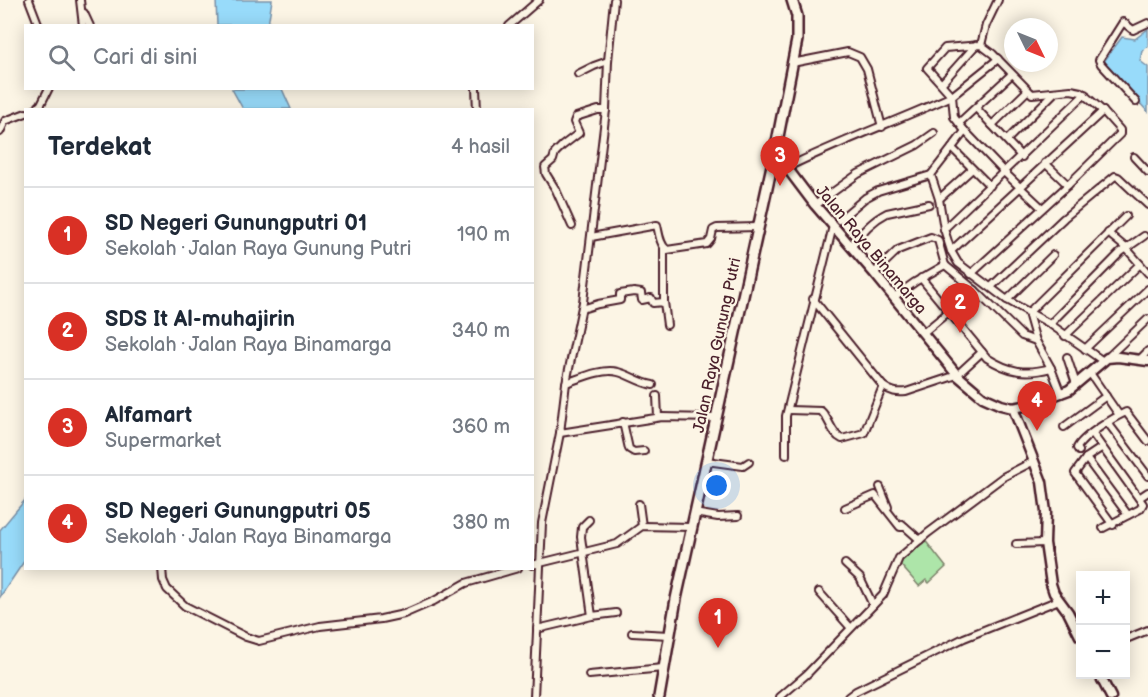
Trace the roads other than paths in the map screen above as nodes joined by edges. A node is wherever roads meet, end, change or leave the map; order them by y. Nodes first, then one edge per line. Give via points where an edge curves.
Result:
1 (29, 0) edge
2 (80, 0) edge
3 (539, 0) edge
4 (614, 0) edge
5 (792, 0) edge
6 (998, 0) edge
7 (82, 9) junction
8 (1148, 23) edge
9 (38, 24) edge
10 (83, 24) edge
11 (89, 24) edge
12 (512, 24) edge
13 (979, 45) junction
14 (998, 59) junction
15 (608, 61) junction
16 (791, 63) junction
17 (578, 74) dead end
18 (1012, 74) junction
19 (942, 83) junction
20 (48, 90) edge
21 (476, 90) edge
22 (1028, 90) junction
23 (1055, 93) junction
24 (1085, 94) junction
25 (952, 96) junction
26 (1136, 102) dead end
27 (37, 108) edge
28 (477, 108) edge
29 (976, 108) junction
30 (606, 110) junction
31 (1103, 111) junction
32 (24, 114) edge
33 (959, 123) junction
34 (992, 125) junction
35 (882, 127) junction
36 (965, 131) junction
37 (0, 132) edge
38 (934, 133) dead end
39 (1007, 140) junction
40 (952, 148) junction
41 (775, 152) junction
42 (1022, 156) junction
43 (1134, 157) dead end
44 (1045, 163) junction
45 (786, 168) junction
46 (971, 170) junction
47 (1148, 172) edge
48 (1005, 173) junction
49 (931, 175) junction
50 (1068, 185) junction
51 (990, 186) junction
52 (1021, 186) junction
53 (939, 199) junction
54 (929, 204) dead end
55 (815, 205) junction
56 (1148, 205) edge
57 (1042, 208) junction
58 (1126, 216) dead end
59 (836, 223) junction
60 (572, 226) dead end
61 (757, 227) junction
62 (944, 229) junction
63 (1108, 233) junction
64 (1144, 236) dead end
65 (591, 237) junction
66 (851, 247) junction
67 (664, 248) junction
68 (1126, 248) junction
69 (951, 251) junction
70 (1053, 255) dead end
71 (1140, 264) junction
72 (945, 265) junction
73 (874, 273) junction
74 (1148, 273) edge
75 (971, 274) junction
76 (921, 278) junction
77 (991, 286) junction
78 (1148, 289) edge
79 (975, 290) junction
80 (894, 297) junction
81 (813, 299) junction
82 (1007, 300) junction
83 (664, 302) junction
84 (582, 309) junction
85 (949, 312) junction
86 (1028, 313) junction
87 (1148, 319) edge
88 (667, 324) dead end
89 (1050, 324) junction
90 (923, 333) junction
91 (1065, 336) junction
92 (1036, 341) junction
93 (1085, 349) junction
94 (1148, 351) edge
95 (982, 352) junction
96 (1067, 357) dead end
97 (1105, 359) junction
98 (1144, 360) edge
99 (1051, 368) junction
100 (1090, 373) junction
101 (957, 375) junction
102 (566, 383) junction
103 (1076, 384) junction
104 (653, 385) dead end
105 (884, 386) junction
106 (1061, 394) junction
107 (657, 396) dead end
108 (1106, 396) junction
109 (1013, 408) junction
110 (789, 410) junction
111 (1119, 415) junction
112 (658, 417) junction
113 (716, 418) junction
114 (623, 422) junction
115 (1108, 423) junction
116 (1064, 428) dead end
117 (560, 433) junction
118 (1092, 433) junction
119 (1148, 441) edge
120 (1101, 448) junction
121 (644, 451) dead end
122 (1079, 451) dead end
123 (786, 455) dead end
124 (1086, 458) junction
125 (706, 461) junction
126 (1034, 461) junction
127 (749, 462) dead end
128 (1148, 476) edge
129 (880, 487) dead end
130 (1148, 492) edge
131 (1139, 498) junction
132 (639, 504) dead end
133 (845, 508) dead end
134 (694, 513) junction
135 (738, 516) dead end
136 (1128, 516) junction
137 (589, 520) dead end
138 (1113, 525) junction
139 (642, 526) junction
140 (691, 527) junction
141 (905, 527) junction
142 (1103, 528) dead end
143 (920, 540) junction
144 (1045, 543) junction
145 (1016, 544) dead end
146 (583, 553) junction
147 (542, 563) junction
148 (845, 564) dead end
149 (534, 565) edge
150 (162, 570) edge
151 (511, 570) edge
152 (819, 592) dead end
153 (1059, 600) junction
154 (873, 605) junction
155 (616, 613) dead end
156 (592, 616) junction
157 (850, 627) junction
158 (1076, 628) edge
159 (537, 629) junction
160 (1148, 630) edge
161 (633, 633) dead end
162 (669, 635) junction
163 (1130, 637) edge
164 (663, 668) junction
165 (589, 675) dead end
166 (1101, 679) edge
167 (534, 697) edge
168 (659, 697) edge
169 (780, 697) edge
170 (848, 697) edge
171 (1110, 697) edge

1 - 9 street
2 - 7 street
3 - 12 street
4 - 15 street
5 - 16 main road, Jalan Raya Gunung Putri via 798,25
6 - 13 street
7 - 10 street
7 - 11 street
8 - 26 street via 1133,30 1123,22 1099,60
13 - 14 street
13 - 19 street
13 - 19 street via 945,48 928,64 927,68
14 - 18 street
14 - 25 street
15 - 17 street
15 - 30 street
16 - 35 street via 848,52 860,57 867,69
16 - 41 main road, Jalan Raya Gunung Putri
18 - 22 street
18 - 29 street
19 - 25 street
20 - 27 street
21 - 28 street
22 - 23 street via 1038,95
22 - 34 street
23 - 24 street via 1071,90
23 - 39 street
24 - 31 street
24 - 42 street
25 - 33 street via 953,112
25 - 35 street
29 - 33 street
29 - 34 street
30 - 60 street via 576,117 579,133 545,166
30 - 65 street
31 - 44 street
31 - 50 street via 1121,133
32 - 37 street via 5,121
33 - 36 street
34 - 39 street
35 - 45 street
36 - 40 street
36 - 48 street
38 - 55 street via 858,174
39 - 42 street
40 - 46 street
40 - 49 street
41 - 45 street, Jalan Raya Binamarga
41 - 61 main road, Jalan Raya Gunung Putri
42 - 48 street
43 - 47 street
44 - 50 street
44 - 52 street
45 - 55 street, Jalan Raya Binamarga
46 - 51 street
46 - 53 street
48 - 51 street
48 - 52 street
49 - 53 street
49 - 59 street via 865,198
50 - 57 street
51 - 62 street
52 - 57 street
52 - 69 street
53 - 62 street
54 - 66 street via 881,216
55 - 59 street, Jalan Raya Binamarga
56 - 77 street via 1115,176
57 - 75 street
58 - 63 street
59 - 66 street, Jalan Raya Binamarga
59 - 81 street
61 - 67 street via 717,228 706,244
61 - 113 main road, Jalan Raya Gunung Putri
62 - 69 street
63 - 68 street
63 - 86 street
64 - 68 street
65 - 67 street via 657,225
65 - 84 street
66 - 73 street, Jalan Raya Binamarga
67 - 83 street
68 - 71 street
68 - 89 street
69 - 75 street
70 - 82 street
71 - 74 street
71 - 91 street
72 - 73 street via 934,237 898,250
72 - 76 street
72 - 79 street
73 - 80 street, Jalan Raya Binamarga
75 - 77 street
76 - 80 street
76 - 85 street
77 - 82 street
78 - 93 street
79 - 85 street
79 - 92 street via 1022,336
80 - 90 street, Jalan Raya Binamarga
81 - 105 street
81 - 110 street
82 - 86 street
83 - 84 street via 642,300 641,293 634,292 620,294 617,301
83 - 88 street
84 - 102 street
85 - 90 street
85 - 95 street
86 - 89 street
86 - 92 street
87 - 97 street
89 - 91 street
90 - 101 street, Jalan Raya Binamarga
91 - 93 street
92 - 99 street
93 - 97 street
94 - 98 street
95 - 99 street via 1014,372 1034,373
95 - 101 street
96 - 103 street
97 - 98 street
97 - 100 street
99 - 106 street
100 - 103 street
100 - 108 street
101 - 105 street via 898,393
101 - 109 street, Jalan Raya Binamarga via 983,397
102 - 104 street via 613,371
102 - 117 street
103 - 106 street
105 - 110 street via 860,435 842,439 835,435 821,411
106 - 109 street
107 - 112 street
108 - 111 street
108 - 116 street
109 - 126 street
110 - 123 street via 785,423
111 - 115 street
111 - 119 street via 1126,412
112 - 113 street
112 - 114 street
113 - 125 main road, Jalan Raya Gunung Putri
114 - 117 street
114 - 121 street via 629,449
115 - 118 street
115 - 128 street
117 - 147 street via 543,515
118 - 120 street
118 - 122 street via 1078,444
120 - 124 street
120 - 131 street
124 - 136 street
124 - 138 street via 1075,473
125 - 127 street via 743,466
125 - 134 main road, Jalan Raya Gunung Putri
126 - 143 street via 1003,477
126 - 144 street via 1045,496
129 - 141 street via 886,505
130 - 131 street
131 - 136 street via 1142,507
132 - 139 street
133 - 141 street via 875,495 900,527
134 - 135 street
134 - 140 main road, Jalan Raya Gunung Putri
136 - 138 street
137 - 146 street via 581,529
138 - 142 street
139 - 140 street
139 - 146 street via 617,544
140 - 162 main road, Jalan Raya Gunung Putri
141 - 143 street
143 - 154 street via 898,558 886,590
144 - 145 street
144 - 153 street via 1051,584
146 - 147 street
146 - 156 street
147 - 149 street
147 - 159 street
148 - 154 street via 862,582
150 - 151 street via 167,589 185,606 259,641 320,626 404,614 466,583
152 - 157 street
153 - 158 street
153 - 170 street via 964,638
154 - 157 street
155 - 156 street
156 - 159 street
157 - 169 street
159 - 167 street
160 - 163 street
161 - 162 street
162 - 164 main road, Jalan Raya Gunung Putri
164 - 165 street
164 - 168 main road, Jalan Raya Gunung Putri
166 - 171 street

